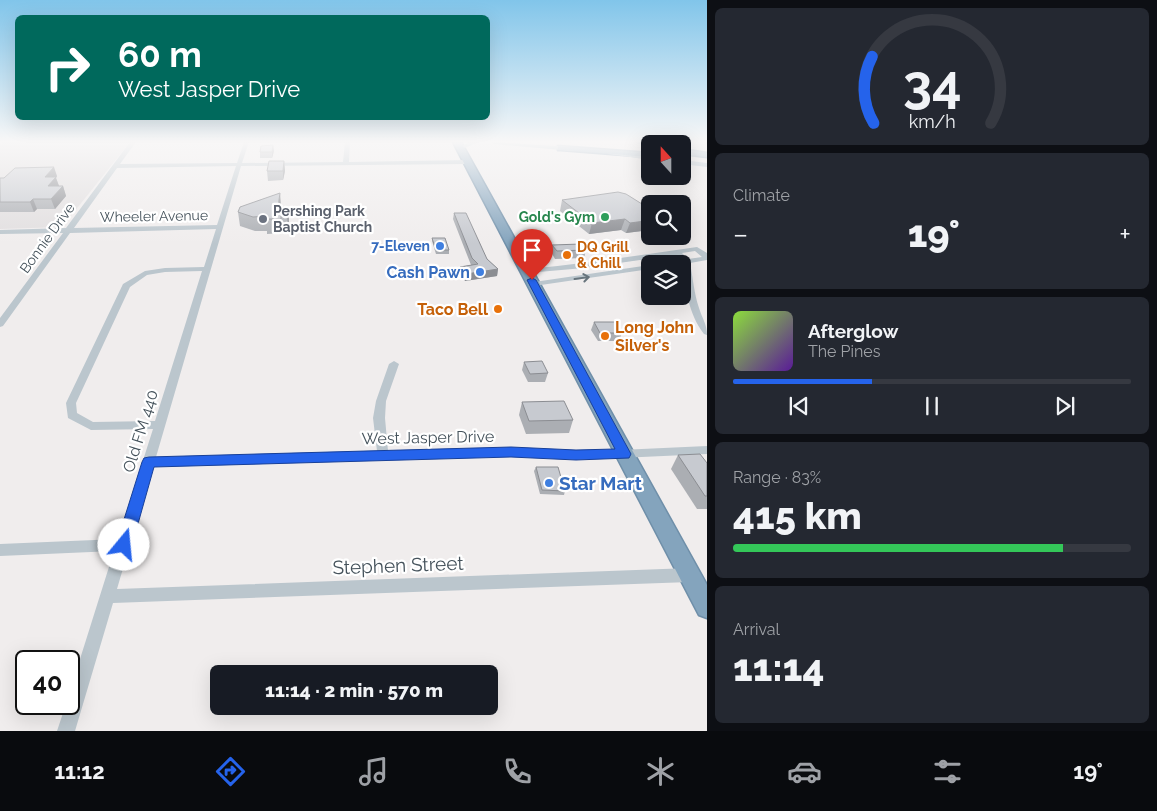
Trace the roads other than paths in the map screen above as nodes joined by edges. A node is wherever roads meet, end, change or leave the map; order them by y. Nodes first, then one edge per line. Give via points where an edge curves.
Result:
1 (108, 176) edge
2 (235, 176) edge
3 (476, 176) edge
4 (219, 227) junction
5 (69, 230) junction
6 (0, 232) edge
7 (675, 251) junction
8 (679, 255) edge
9 (707, 258) edge
10 (691, 260) edge
11 (641, 268) edge
12 (207, 269) junction
13 (530, 278) junction
14 (691, 294) edge
15 (0, 324) edge
16 (707, 332) edge
17 (394, 364) dead end
18 (160, 425) junction
19 (707, 450) edge
20 (625, 454) junction
21 (383, 455) junction
22 (149, 462) junction
23 (124, 545) junction
24 (0, 550) edge
25 (690, 575) junction
26 (108, 596) junction
27 (707, 607) edge
28 (66, 731) edge

1 - 5 street, Bonnie Drive
2 - 4 street, Old FM 440
3 - 13 highway
4 - 5 street, Wheeler Avenue
4 - 12 street, Old FM 440
5 - 6 street, Wheeler Avenue
5 - 15 street, Bonnie Drive
7 - 8 street
7 - 9 street via 697,249
7 - 13 street
9 - 10 street
13 -> 11 street
12 - 18 street, Old FM 440
12 - 18 street via 145,274 126,286 71,403 72,415 91,426
13 - 20 highway
14 - 16 street via 702,327
17 - 21 street via 380,402
18 - 22 street, Old FM 440
19 - 20 street, West Jasper Drive
20 - 21 street, West Jasper Drive
20 - 25 highway
21 - 22 street, West Jasper Drive
22 - 23 street, Old FM 440
23 - 24 street
23 - 26 street, Old FM 440
25 - 26 street, Stephen Street
25 - 27 highway
26 - 28 street, Old FM 440

